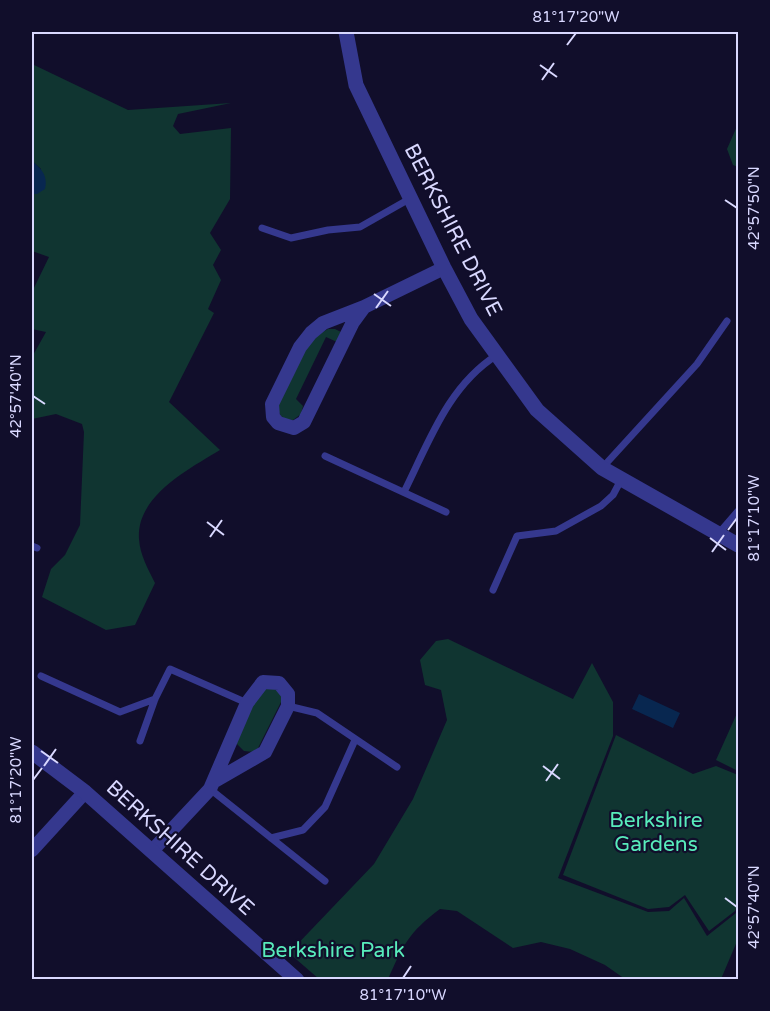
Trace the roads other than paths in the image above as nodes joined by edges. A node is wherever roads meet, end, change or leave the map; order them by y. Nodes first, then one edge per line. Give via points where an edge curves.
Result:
1 (346, 32) edge
2 (411, 198) junction
3 (262, 228) dead end
4 (444, 268) junction
5 (364, 307) junction
6 (727, 321) dead end
7 (496, 355) junction
8 (325, 456) dead end
9 (602, 468) junction
10 (621, 480) junction
11 (404, 492) junction
12 (446, 512) dead end
13 (738, 512) edge
14 (718, 535) junction
15 (738, 545) edge
16 (493, 590) dead end
17 (41, 676) dead end
18 (155, 699) junction
19 (247, 703) junction
20 (288, 706) junction
21 (355, 740) junction
22 (140, 741) dead end
23 (32, 752) edge
24 (397, 767) dead end
25 (211, 786) junction
26 (85, 792) junction
27 (271, 838) junction
28 (32, 850) edge
29 (152, 850) junction
30 (325, 880) dead end
31 (297, 980) edge

1 - 2 street, BERKSHIRE DRIVE via 356,85
2 - 3 lane via 360,227 291,238
2 - 4 street, BERKSHIRE DRIVE
4 - 5 street
4 - 7 street, BERKSHIRE DRIVE
5 - 5 street via 323,323 304,341 272,404 278,423 294,428 304,422
6 - 9 lane via 697,364
7 - 9 street, BERKSHIRE DRIVE via 537,410
7 - 11 lane via 466,379 453,397
8 - 11 lane
9 - 10 street, BERKSHIRE DRIVE
10 - 14 street, BERKSHIRE DRIVE
10 - 16 lane via 602,506 556,531 517,536
11 - 12 lane
13 - 14 lane
14 - 15 street, BERKSHIRE DRIVE
17 - 18 lane via 120,712
18 - 19 lane via 170,669
18 - 22 lane
19 - 20 street via 263,681 279,683 288,694
19 - 25 street
20 - 21 lane via 317,713
20 - 25 street via 265,752
21 - 24 lane
21 - 27 lane via 325,807 303,830
23 - 26 street, BERKSHIRE DRIVE
25 - 27 lane
25 - 29 street
26 - 28 street
26 - 29 street, BERKSHIRE DRIVE
27 - 30 lane
29 - 31 street, BERKSHIRE DRIVE

